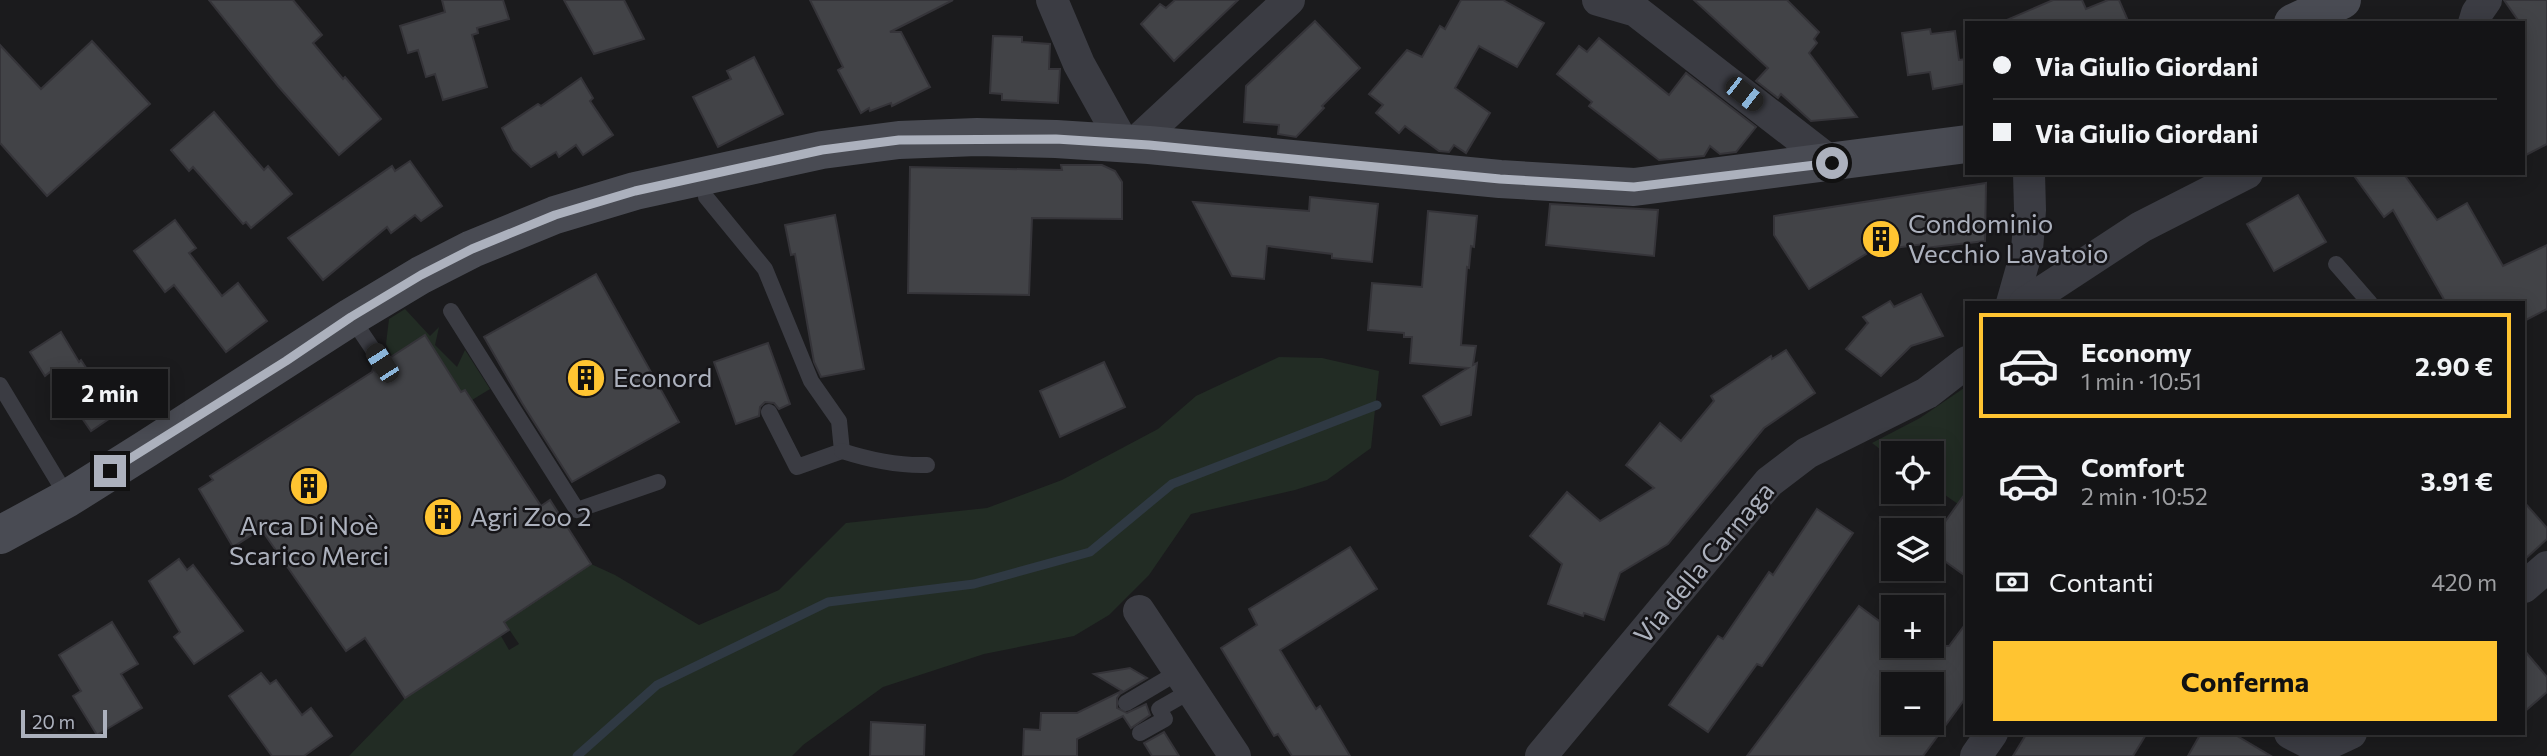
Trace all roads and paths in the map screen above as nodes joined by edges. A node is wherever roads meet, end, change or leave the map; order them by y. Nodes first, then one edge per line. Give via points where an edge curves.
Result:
1 (1052, 0) edge
2 (1289, 0) edge
3 (1598, 0) edge
4 (2342, 0) edge
5 (2486, 0) edge
6 (2297, 21) edge
7 (2475, 21) edge
8 (1129, 143) junction
9 (1965, 144) edge
10 (1832, 163) junction
11 (2029, 175) edge
12 (2243, 175) edge
13 (706, 197) dead end
14 (2336, 264) dead end
15 (2013, 301) edge
16 (2028, 301) edge
17 (2368, 301) edge
18 (451, 311) dead end
19 (351, 317) junction
20 (382, 363) dead end
21 (1965, 364) edge
22 (0, 385) edge
23 (769, 412) dead end
24 (842, 451) junction
25 (927, 466) dead end
26 (658, 482) dead end
27 (68, 498) junction
28 (0, 536) edge
29 (2547, 567) edge
30 (2525, 586) edge
31 (1139, 611) dead end
32 (1174, 666) junction
33 (1126, 703) dead end
34 (1140, 733) dead end
35 (1991, 735) edge
36 (2293, 735) edge
37 (2348, 735) edge
38 (2321, 752) edge
39 (1235, 756) edge
40 (1541, 756) edge
41 (1976, 756) edge

1 - 8 street via 1079,64
2 - 8 street
3 - 10 street via 1636,11
4 - 6 street
5 - 7 street
8 - 10 street via 1500,179 1634,187
8 - 19 street via 899,140 822,150 700,176 555,215 472,249
9 - 10 street
11 - 15 street via 2027,250
12 - 16 street via 2141,227
13 - 24 lane via 765,269 811,381 839,421
14 - 17 lane
18 - 26 lane via 577,510
19 - 20 lane
19 - 27 street
21 - 40 street, Via della Carnaga via 1927,393 1807,453 1769,482
22 - 27 lane
23 - 24 lane via 797,467
24 - 25 lane via 870,460
27 - 28 street
29 - 30 street
31 - 32 street
32 - 33 lane
32 - 34 lane via 1159,709 1165,719
32 - 39 street
35 - 41 street
36 - 38 street
37 - 38 street

